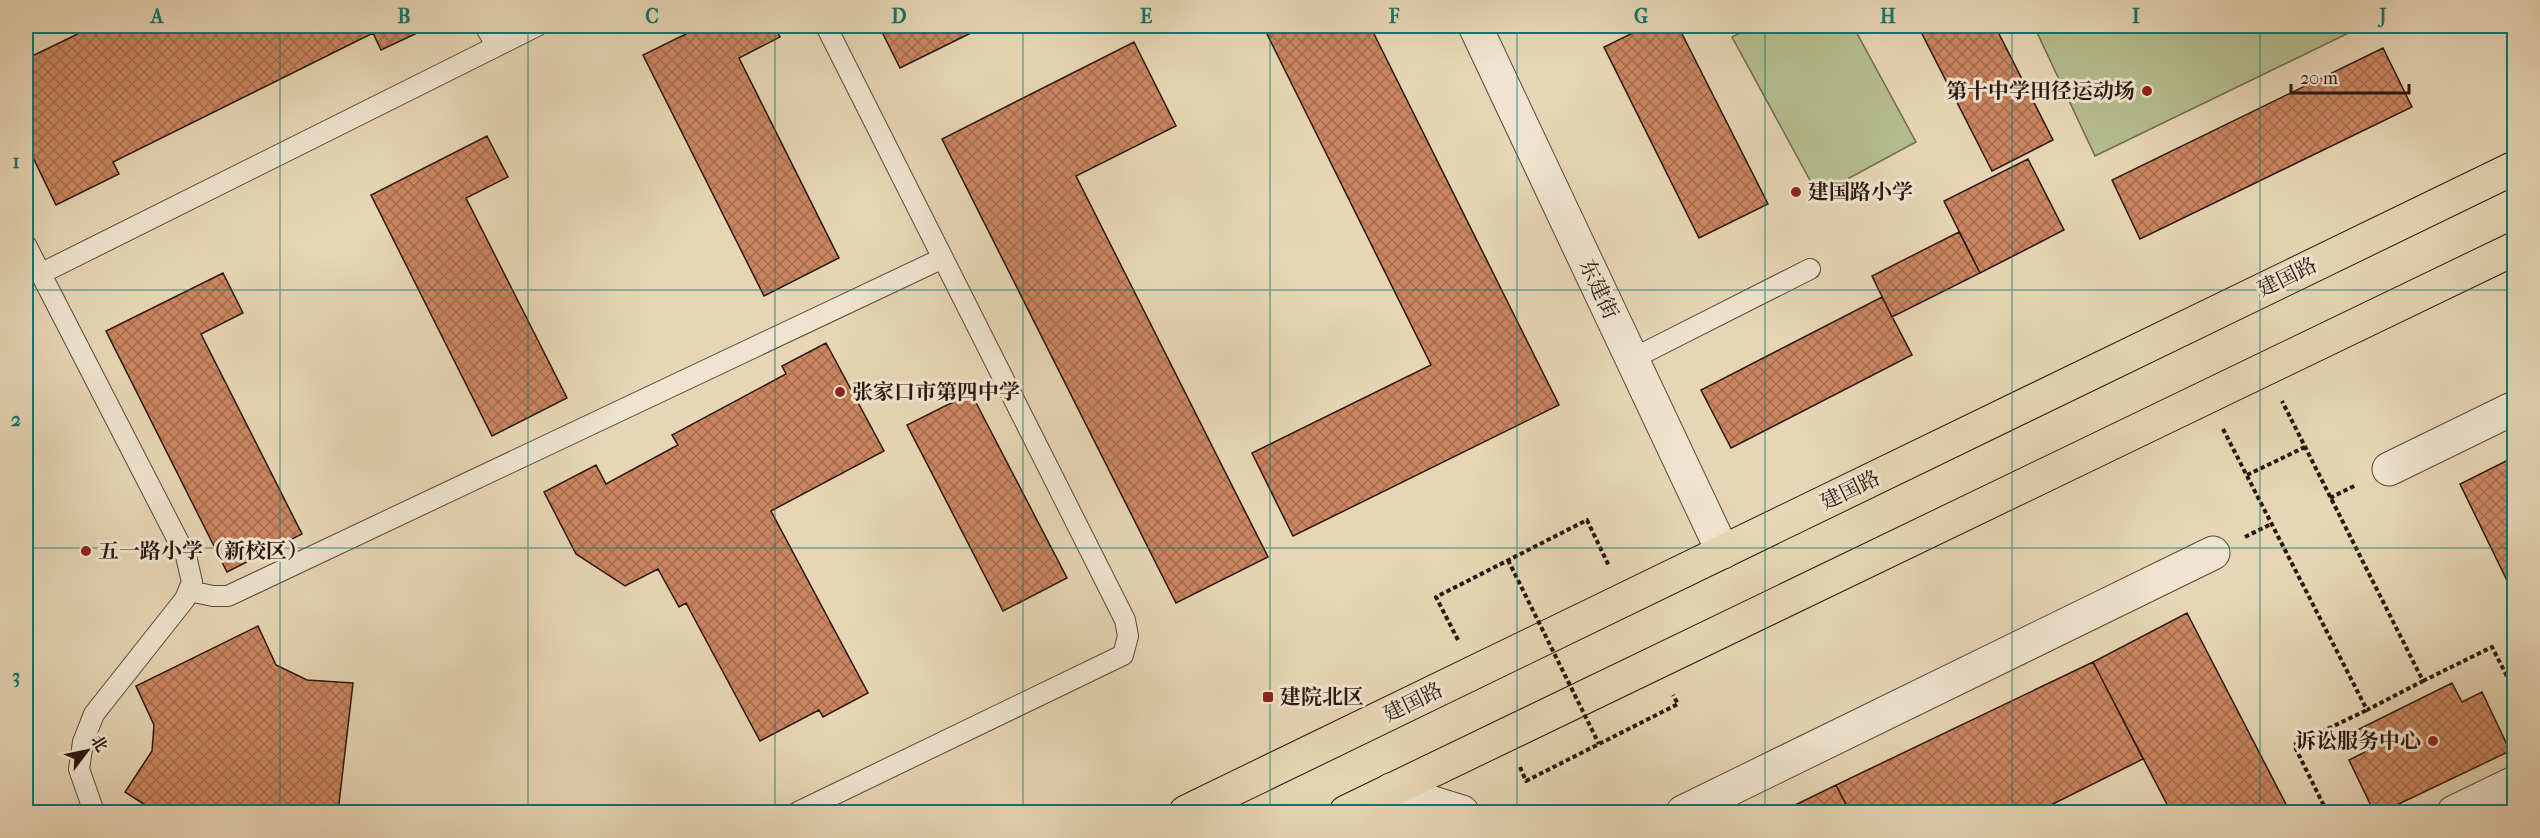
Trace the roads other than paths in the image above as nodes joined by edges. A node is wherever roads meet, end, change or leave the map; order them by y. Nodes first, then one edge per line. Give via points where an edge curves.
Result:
1 (485, 26) edge
2 (537, 26) edge
3 (826, 26) edge
4 (1475, 26) edge
5 (496, 45) junction
6 (2514, 168) edge
7 (26, 245) edge
8 (2514, 249) edge
9 (943, 258) junction
10 (1810, 269) dead end
11 (40, 274) junction
12 (1632, 359) junction
13 (2514, 408) edge
14 (2389, 469) dead end
15 (1723, 552) junction
16 (2213, 553) dead end
17 (189, 591) junction
18 (2514, 783) edge
19 (1400, 802) edge
20 (94, 813) edge
21 (798, 813) edge
22 (1185, 813) edge
23 (1346, 813) edge
24 (1462, 813) edge
25 (1683, 813) edge
26 (2454, 813) edge

1 - 5 lane
2 - 5 lane
3 - 9 lane
4 - 12 street, 东建街
5 - 11 lane
6 - 15 main road, 建国路
7 - 11 lane
8 - 19 main road via 2207,397
9 - 17 lane via 228,596
9 - 21 lane via 1125,620 1128,636 1123,655
10 - 12 lane
11 - 17 lane via 186,556 192,582
12 - 15 street, 东建街
13 - 14 street
15 - 22 main road, 建国路
16 - 25 street
17 - 20 lane via 94,714 83,742 79,770
18 - 26 street
19 - 23 main road
19 - 24 street

